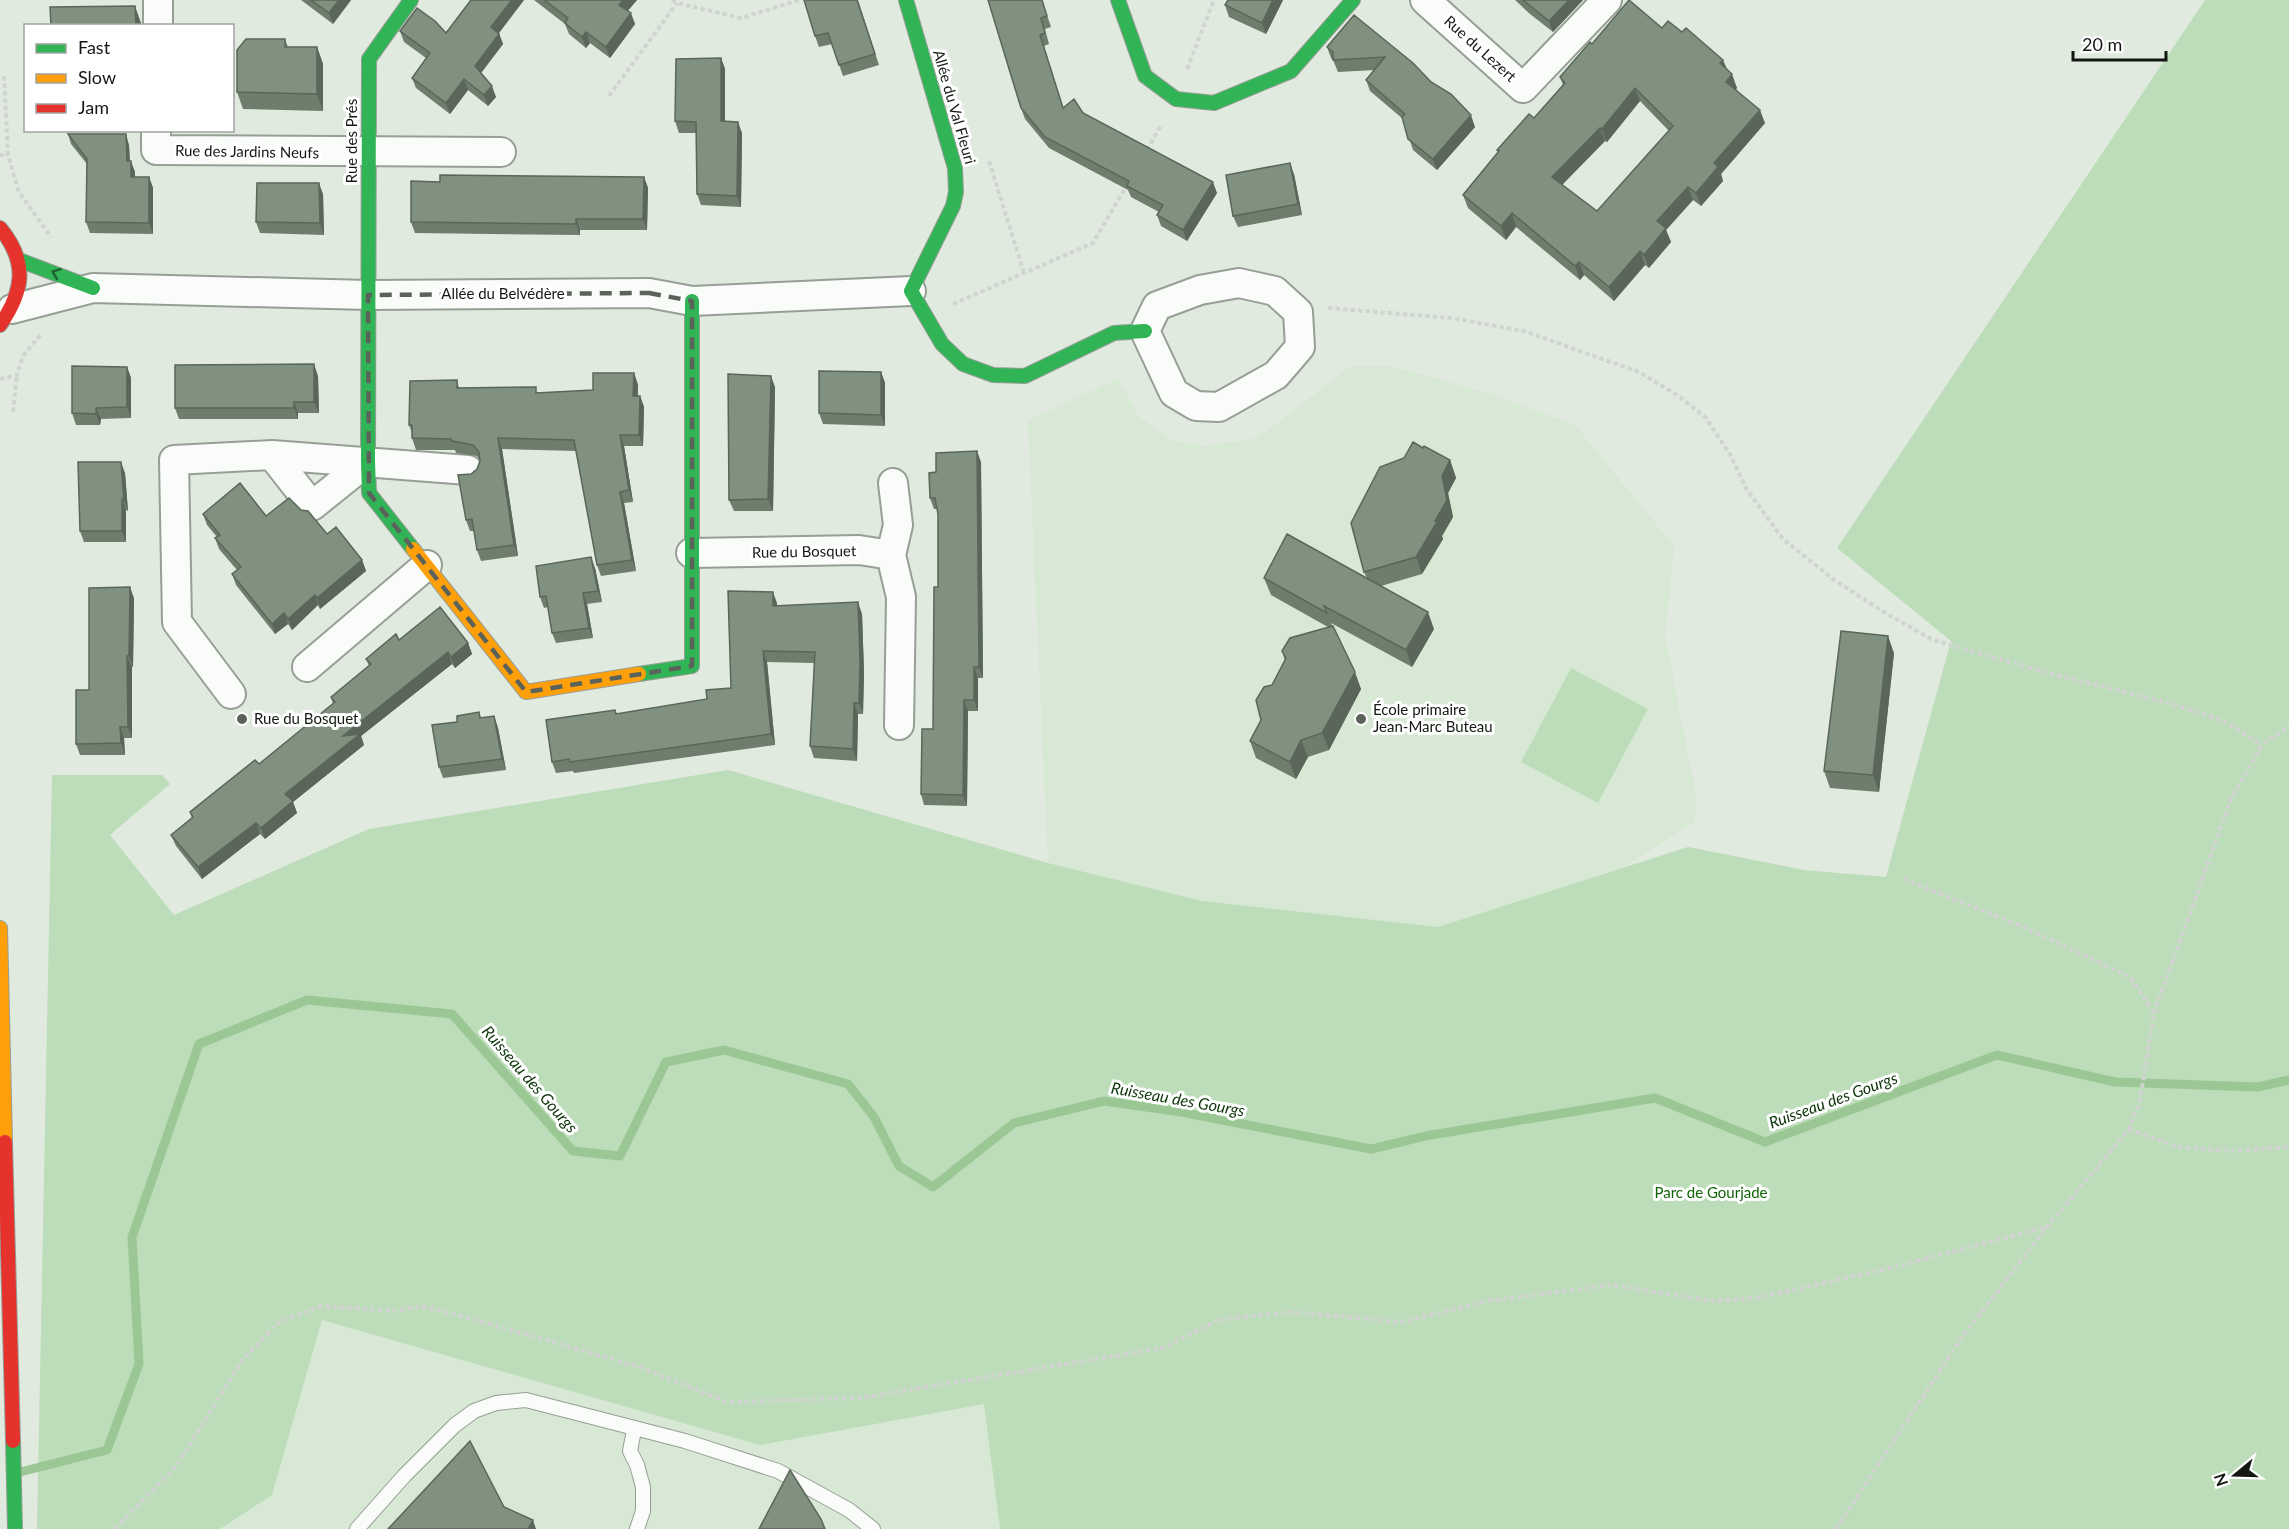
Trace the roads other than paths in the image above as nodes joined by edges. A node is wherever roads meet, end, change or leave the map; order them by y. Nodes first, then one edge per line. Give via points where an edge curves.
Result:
1 (158, 0) edge
2 (411, 0) edge
3 (906, 0) edge
4 (1118, 0) edge
5 (1353, 0) edge
6 (1425, 0) edge
7 (1607, 0) edge
8 (158, 24) edge
9 (156, 132) edge
10 (501, 152) dead end
11 (368, 153) junction
12 (0, 214) edge
13 (2, 230) edge
14 (19, 260) junction
15 (82, 284) junction
16 (911, 291) junction
17 (368, 295) junction
18 (692, 302) junction
19 (6, 317) edge
20 (1145, 331) junction
21 (272, 456) junction
22 (368, 461) junction
23 (468, 470) dead end
24 (893, 483) dead end
25 (691, 553) junction
26 (891, 555) junction
27 (427, 565) junction
28 (307, 667) dead end
29 (231, 693) dead end
30 (899, 725) dead end
31 (0, 928) edge
32 (634, 1430) junction
33 (15, 1529) edge
34 (357, 1529) edge
35 (637, 1529) edge
36 (873, 1529) edge

1 - 8 street
2 - 11 street, Rue des Prés via 369,59
3 - 16 street, Allée du Val Fleuri via 957,186 954,205
4 - 5 street via 1145,76 1176,99 1214,103 1291,71
6 - 7 street, Rue du Lezert via 1523,88
9 - 11 street, Rue des Jardins Neufs via 156,150
10 - 11 street, Rue des Jardins Neufs
11 - 17 street, Rue des Prés
12 - 13 street
13 - 14 street
15 -> 14 street, Allée du Belvédère
14 - 19 street via 21,284
15 - 17 street, Allée du Belvédère
15 - 19 street, Allée du Belvédère
16 - 18 street, Allée du Belvédère
16 - 20 street via 942,344 963,364 993,375 1025,376 1114,333
17 - 18 street, Allée du Belvédère via 649,293
17 - 22 street
18 - 25 street
20 - 20 street via 1174,393 1196,406 1219,408 1276,375 1300,347 1298,312 1275,291 1239,283 1200,290 1158,306
21 - 22 street
21 - 22 street via 312,506
21 - 29 street via 174,460 177,622
22 - 23 street
22 - 27 street via 369,493
24 - 26 street via 898,525
25 - 26 street, Rue du Bosquet via 859,550
25 - 27 street via 692,666 526,692
26 - 30 street via 901,597
27 - 28 street
31 - 33 street
32 - 34 lane via 526,1400 496,1402 455,1425
32 - 35 lane via 630,1451 643,1487 643,1510
32 - 36 lane via 778,1471 849,1510

